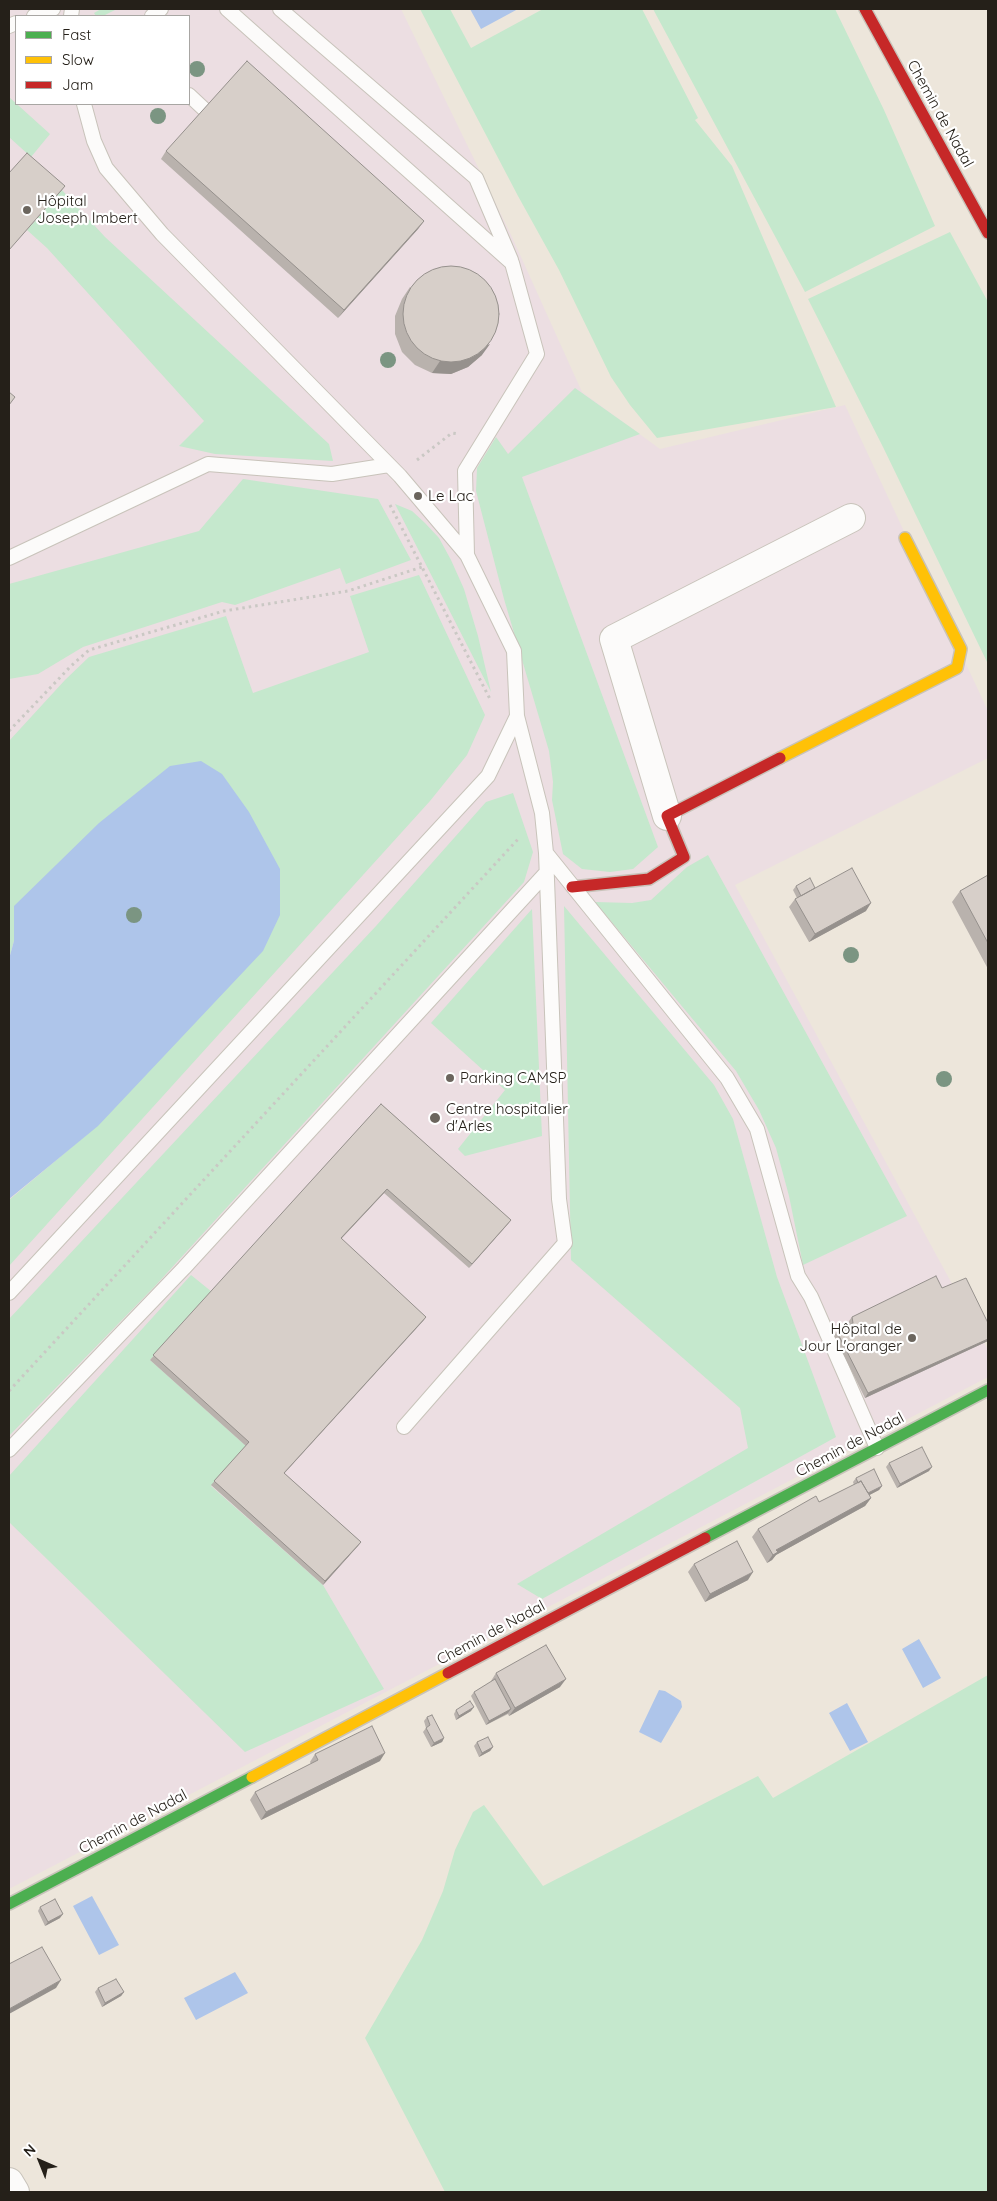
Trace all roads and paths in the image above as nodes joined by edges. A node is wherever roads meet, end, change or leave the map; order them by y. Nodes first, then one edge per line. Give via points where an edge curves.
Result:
1 (53, 9) edge
2 (227, 9) edge
3 (280, 9) edge
4 (865, 9) edge
5 (37, 15) edge
6 (190, 96) edge
7 (84, 105) edge
8 (205, 110) edge
9 (988, 233) edge
10 (512, 263) junction
11 (389, 465) junction
12 (851, 518) dead end
13 (905, 538) dead end
14 (467, 554) junction
15 (9, 558) edge
16 (422, 567) dead end
17 (517, 716) junction
18 (9, 731) edge
19 (542, 813) junction
20 (668, 816) junction
21 (546, 853) junction
22 (547, 872) junction
23 (572, 887) junction
24 (9, 1293) edge
25 (988, 1390) edge
26 (9, 1391) edge
27 (404, 1427) dead end
28 (877, 1448) junction
29 (9, 1450) edge
30 (9, 1904) edge
31 (9, 2182) edge
32 (15, 2192) edge

1 - 5 lane
2 - 10 lane
3 - 10 lane via 476,178
4 - 9 street, Chemin de Nadal
6 - 8 lane
7 - 11 lane via 94,141 106,168 150,220
10 - 14 lane via 537,354 465,471
11 - 14 lane
11 - 15 lane via 332,474 208,464
12 - 20 street via 614,639
13 - 20 street via 960,649 957,668
14 - 17 lane via 514,651
16 - 18 path via 348,591 224,611 89,650
17 - 19 lane
17 - 24 lane via 488,776
19 - 21 lane
19 - 26 path
20 - 23 street via 684,857 649,879
21 - 22 lane
21 - 23 lane
22 - 27 lane via 559,1199 565,1243
22 - 29 lane via 184,1268
23 - 28 lane via 727,1078 757,1129 798,1276 811,1296
25 - 28 street, Chemin de Nadal
28 - 30 street, Chemin de Nadal
31 - 32 street

